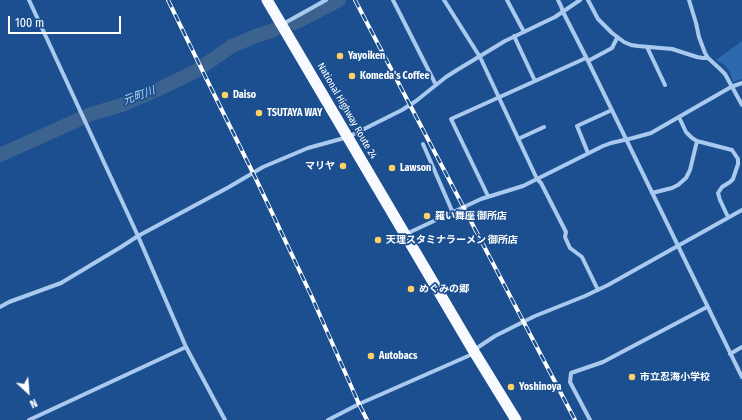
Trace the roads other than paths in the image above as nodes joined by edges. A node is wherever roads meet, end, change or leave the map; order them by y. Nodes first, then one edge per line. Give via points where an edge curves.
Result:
1 (29, 0) edge
2 (267, 0) edge
3 (326, 0) edge
4 (393, 0) edge
5 (444, 0) edge
6 (507, 0) edge
7 (558, 0) edge
8 (580, 0) edge
9 (588, 0) edge
10 (689, 0) edge
11 (563, 12) junction
12 (282, 24) junction
13 (524, 32) junction
14 (514, 36) junction
15 (617, 38) junction
16 (647, 47) junction
17 (480, 57) junction
18 (708, 58) junction
19 (587, 59) junction
20 (535, 80) junction
21 (742, 83) edge
22 (436, 85) junction
23 (665, 86) dead end
24 (731, 86) junction
25 (498, 97) junction
26 (742, 105) edge
27 (612, 110) junction
28 (679, 117) junction
29 (544, 127) dead end
30 (348, 138) junction
31 (518, 139) junction
32 (626, 140) junction
33 (697, 141) junction
34 (423, 144) dead end
35 (588, 153) junction
36 (538, 179) junction
37 (652, 192) junction
38 (488, 196) junction
39 (742, 210) edge
40 (453, 213) junction
41 (728, 217) junction
42 (406, 235) junction
43 (138, 236) junction
44 (677, 246) junction
45 (598, 290) junction
46 (707, 307) junction
47 (0, 308) edge
48 (186, 347) junction
49 (742, 347) edge
50 (474, 351) junction
51 (730, 354) junction
52 (742, 377) edge
53 (29, 420) edge
54 (225, 420) edge
55 (328, 420) edge
56 (516, 420) edge
57 (590, 420) edge

1 - 43 street
2 - 12 highway, National Highway Route 24
3 - 12 street
4 - 22 street
5 - 17 street
6 - 13 street
7 - 11 street
8 - 11 street
9 - 15 street via 598,19
10 - 18 street via 701,45
11 - 13 street
11 - 19 street
12 - 30 highway, National Highway Route 24
13 - 14 street
14 - 17 street
14 - 20 street
15 - 16 street via 631,45
15 - 19 street via 612,48
16 - 18 street via 672,49
16 - 23 street
17 - 22 street
17 - 25 street
18 - 24 street via 725,74
19 - 20 street
19 - 27 street
20 - 25 street
21 - 24 street
22 - 30 street via 410,105
24 - 26 street
24 - 28 street
25 - 31 street
25 - 38 street via 451,119
27 - 32 street
27 - 35 street via 577,126
28 - 32 street via 651,133
28 - 33 street via 689,136
29 - 31 street
30 - 42 highway, National Highway Route 24
30 - 43 street via 308,148 263,167
31 - 36 street
32 - 35 street via 611,143
32 - 37 street
33 - 37 street via 686,178 672,188
33 - 41 street via 732,150 738,159 733,179 718,193
34 - 40 street
35 - 36 street
36 - 38 street
36 - 45 street via 566,232 565,237 570,248 582,257
37 - 44 street
38 - 40 street
39 - 41 street
40 - 42 street
41 - 44 street
42 - 50 highway, National Highway Route 24
43 - 47 street via 61,283 9,302
43 - 48 street
44 - 45 street
44 - 46 street
45 - 50 street via 535,316 495,336
46 - 51 street
46 - 57 street via 603,362 571,373 570,382
48 - 53 street
48 - 54 street
49 - 51 street
50 - 55 street
50 - 56 highway, National Highway Route 24
51 - 52 street

